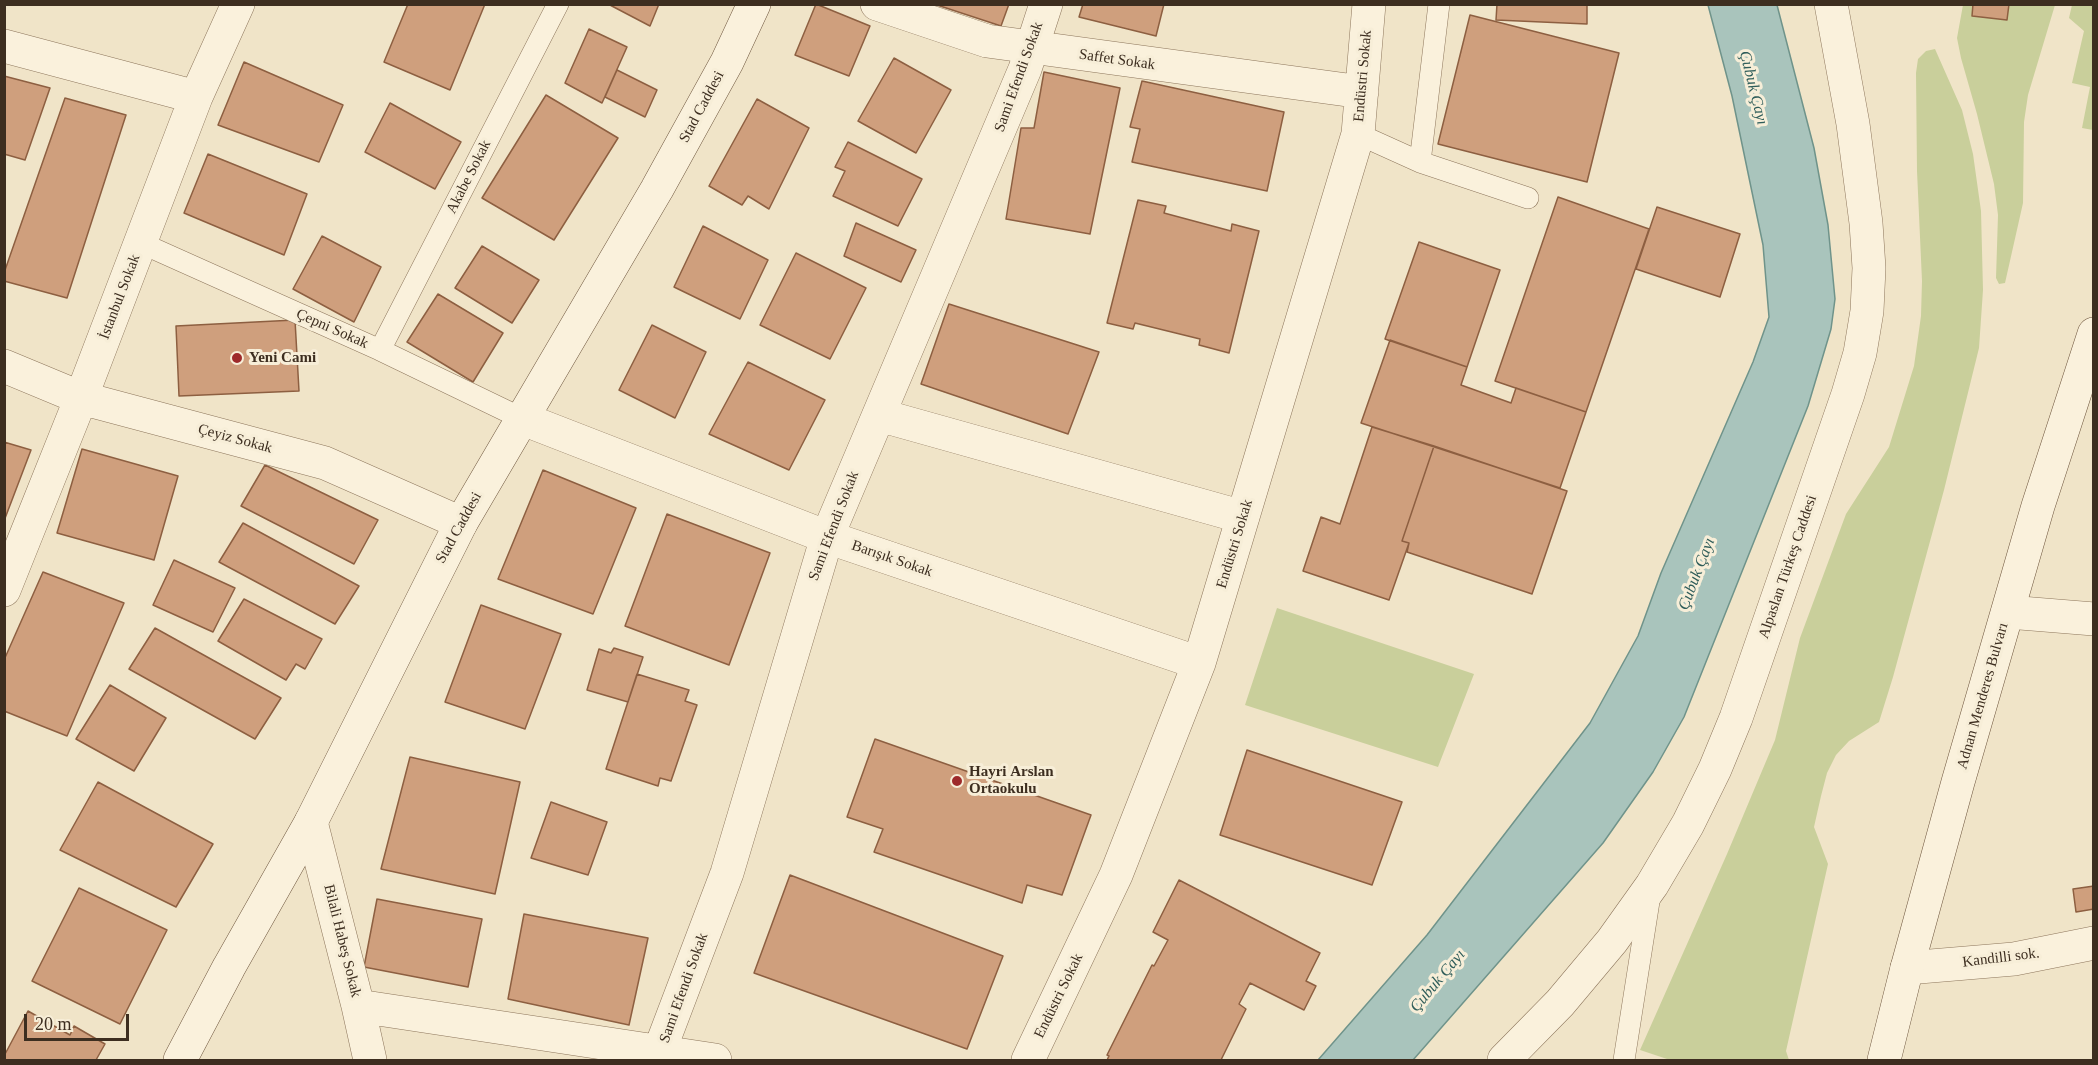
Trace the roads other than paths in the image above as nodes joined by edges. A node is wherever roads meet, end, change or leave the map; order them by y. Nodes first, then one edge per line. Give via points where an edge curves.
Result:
1 (238, 4) edge
2 (558, 4) edge
3 (754, 4) edge
4 (877, 4) edge
5 (1046, 4) edge
6 (1369, 4) edge
7 (1439, 4) edge
8 (1831, 4) edge
9 (4, 46) edge
10 (1030, 48) junction
11 (1362, 92) junction
12 (196, 97) junction
13 (1358, 134) junction
14 (1420, 162) junction
15 (1528, 198) dead end
16 (141, 243) junction
17 (2094, 334) edge
18 (380, 350) junction
19 (4, 366) edge
20 (2094, 397) edge
21 (81, 399) junction
22 (879, 415) junction
23 (523, 419) junction
24 (2066, 419) junction
25 (1243, 517) junction
26 (460, 523) junction
27 (827, 537) junction
28 (4, 590) edge
29 (2008, 612) junction
30 (2094, 619) edge
31 (1199, 663) junction
32 (311, 822) junction
33 (1652, 885) junction
34 (2094, 943) edge
35 (1907, 968) junction
36 (358, 1006) junction
37 (658, 1056) edge
38 (180, 1060) edge
39 (370, 1060) edge
40 (715, 1060) edge
41 (1028, 1060) edge
42 (1504, 1060) edge
43 (1624, 1060) edge
44 (1884, 1060) edge

1 - 12 street, İstanbul Sokak
2 - 18 lane, Akabe Sokak
3 - 23 street, Stad Caddesi via 699,113
4 - 10 street, Saffet Sokak via 987,41
5 - 10 street, Sami Efendi Sokak
6 - 11 street, Endüstri Sokak
7 - 14 lane
8 - 33 street, Alpaslan Türkeş Caddesi via 1866,223 1869,279 1860,353 1736,718 1715,769
9 - 12 street
10 - 11 street, Saffet Sokak
10 - 22 street, Sami Efendi Sokak via 1025,69
11 - 13 street, Endüstri Sokak
12 - 16 street, İstanbul Sokak
13 - 14 lane
13 - 25 street, Endüstri Sokak
14 - 15 lane
16 - 18 lane, Çepni Sokak
16 - 21 street, İstanbul Sokak
17 - 24 street, Adnan Menderes Bulvarı
18 - 23 lane, Çepni Sokak
19 - 21 street, Çeyiz Sokak
20 - 24 street
21 - 26 street, Çeyiz Sokak via 325,463
21 - 28 street, İstanbul Sokak
22 - 25 street
22 - 27 street, Sami Efendi Sokak
23 - 26 street, Stad Caddesi
23 - 27 street, Barışık Sokak
24 - 29 street, Adnan Menderes Bulvarı
25 - 31 street, Endüstri Sokak
26 - 32 street, Stad Caddesi
27 - 31 street, Barışık Sokak
27 - 37 street, Sami Efendi Sokak via 727,873
29 - 30 street
29 - 35 street, Adnan Menderes Bulvarı
31 - 41 street, Endüstri Sokak via 1116,875
32 - 36 street, Bilali Habeş Sokak
32 - 38 street, Stad Caddesi
33 - 42 street, Alpaslan Türkeş Caddesi via 1560,1003
33 - 43 lane
34 - 35 street, Kandilli sok. via 2014,959
35 - 44 street, Adnan Menderes Bulvarı
36 - 37 street
36 - 39 street, Bilali Habeş Sokak
37 - 40 street

